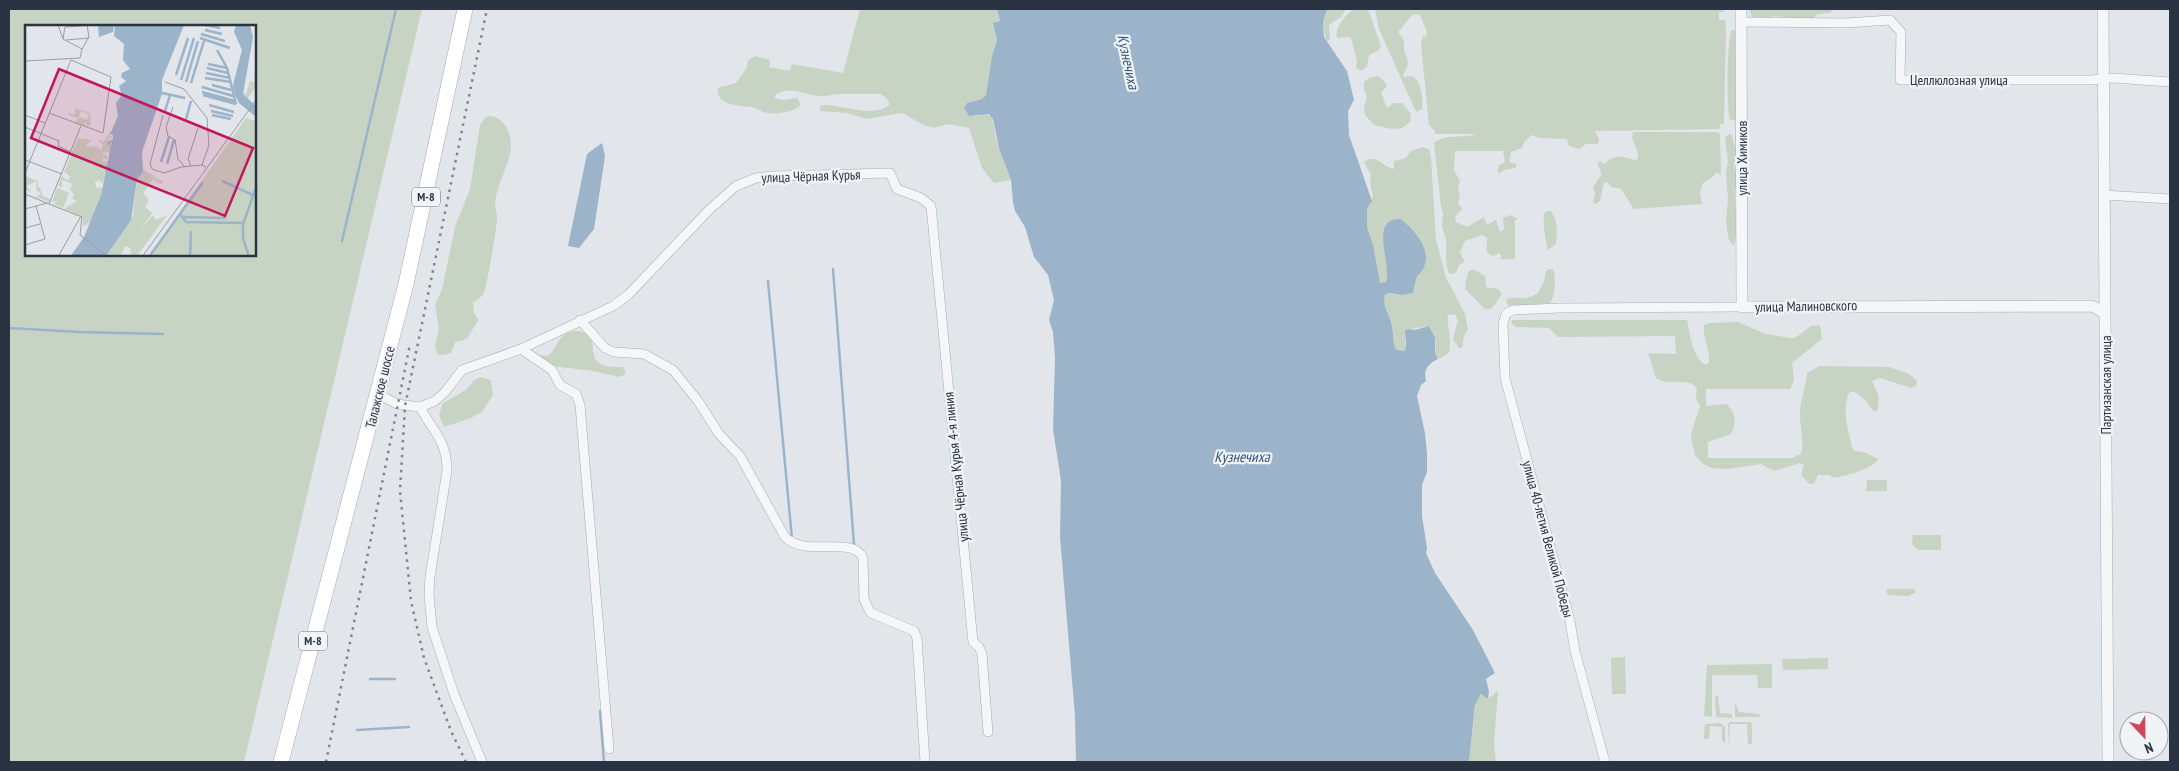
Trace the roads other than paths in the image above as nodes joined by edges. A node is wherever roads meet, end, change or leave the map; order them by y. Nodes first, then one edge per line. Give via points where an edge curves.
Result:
1 (465, 9) edge
2 (1742, 9) edge
3 (2103, 9) edge
4 (1742, 22) junction
5 (2103, 79) junction
6 (2170, 82) edge
7 (2104, 195) junction
8 (2170, 199) edge
9 (927, 201) joint
10 (1742, 307) junction
11 (2105, 313) junction
12 (1506, 314) joint
13 (580, 320) junction
14 (521, 349) junction
15 (378, 394) junction
16 (420, 407) junction
17 (988, 732) dead end
18 (609, 749) dead end
19 (281, 762) edge
20 (482, 762) edge
21 (925, 762) edge
22 (1604, 762) edge
23 (2108, 762) edge

1 - 15 main road, Талажское шоссе / М-8 via 406,284
2 - 4 street, улица Химиков
3 - 5 street, Партизанская улица
4 - 5 street, Целлюлозная улица via 1890,20 1901,32 1900,80
4 - 10 street, улица Химиков
5 - 6 street, Целлюлозная улица
5 - 7 street, Партизанская улица
7 - 8 street
7 - 11 street, Партизанская улица
9 - 13 street, улица Чёрная Курья via 897,190 890,173 756,178 736,186 709,210 628,295 613,306
9 - 17 street, улица Чёрная Курья 4-я линия via 931,206 973,642 982,654
10 - 11 street, улица Малиновского via 2092,306
10 - 12 street, улица Малиновского via 1560,308 1513,310
11 - 23 street, Партизанская улица
12 - 22 street, улица 40-летия Великой Победы via 1503,324 1505,378
13 - 14 street
13 - 21 street via 605,348 614,352 644,354 674,370 719,434 740,456 790,542 803,547 854,547 861,553 865,605 871,613 914,631 917,638
14 - 16 street via 462,370 435,401
14 - 18 street via 552,370 560,384 576,394 580,405
15 - 16 street via 397,404
15 - 19 main road, Талажское шоссе / М-8
16 - 20 street via 447,455 430,577 432,627 454,694

